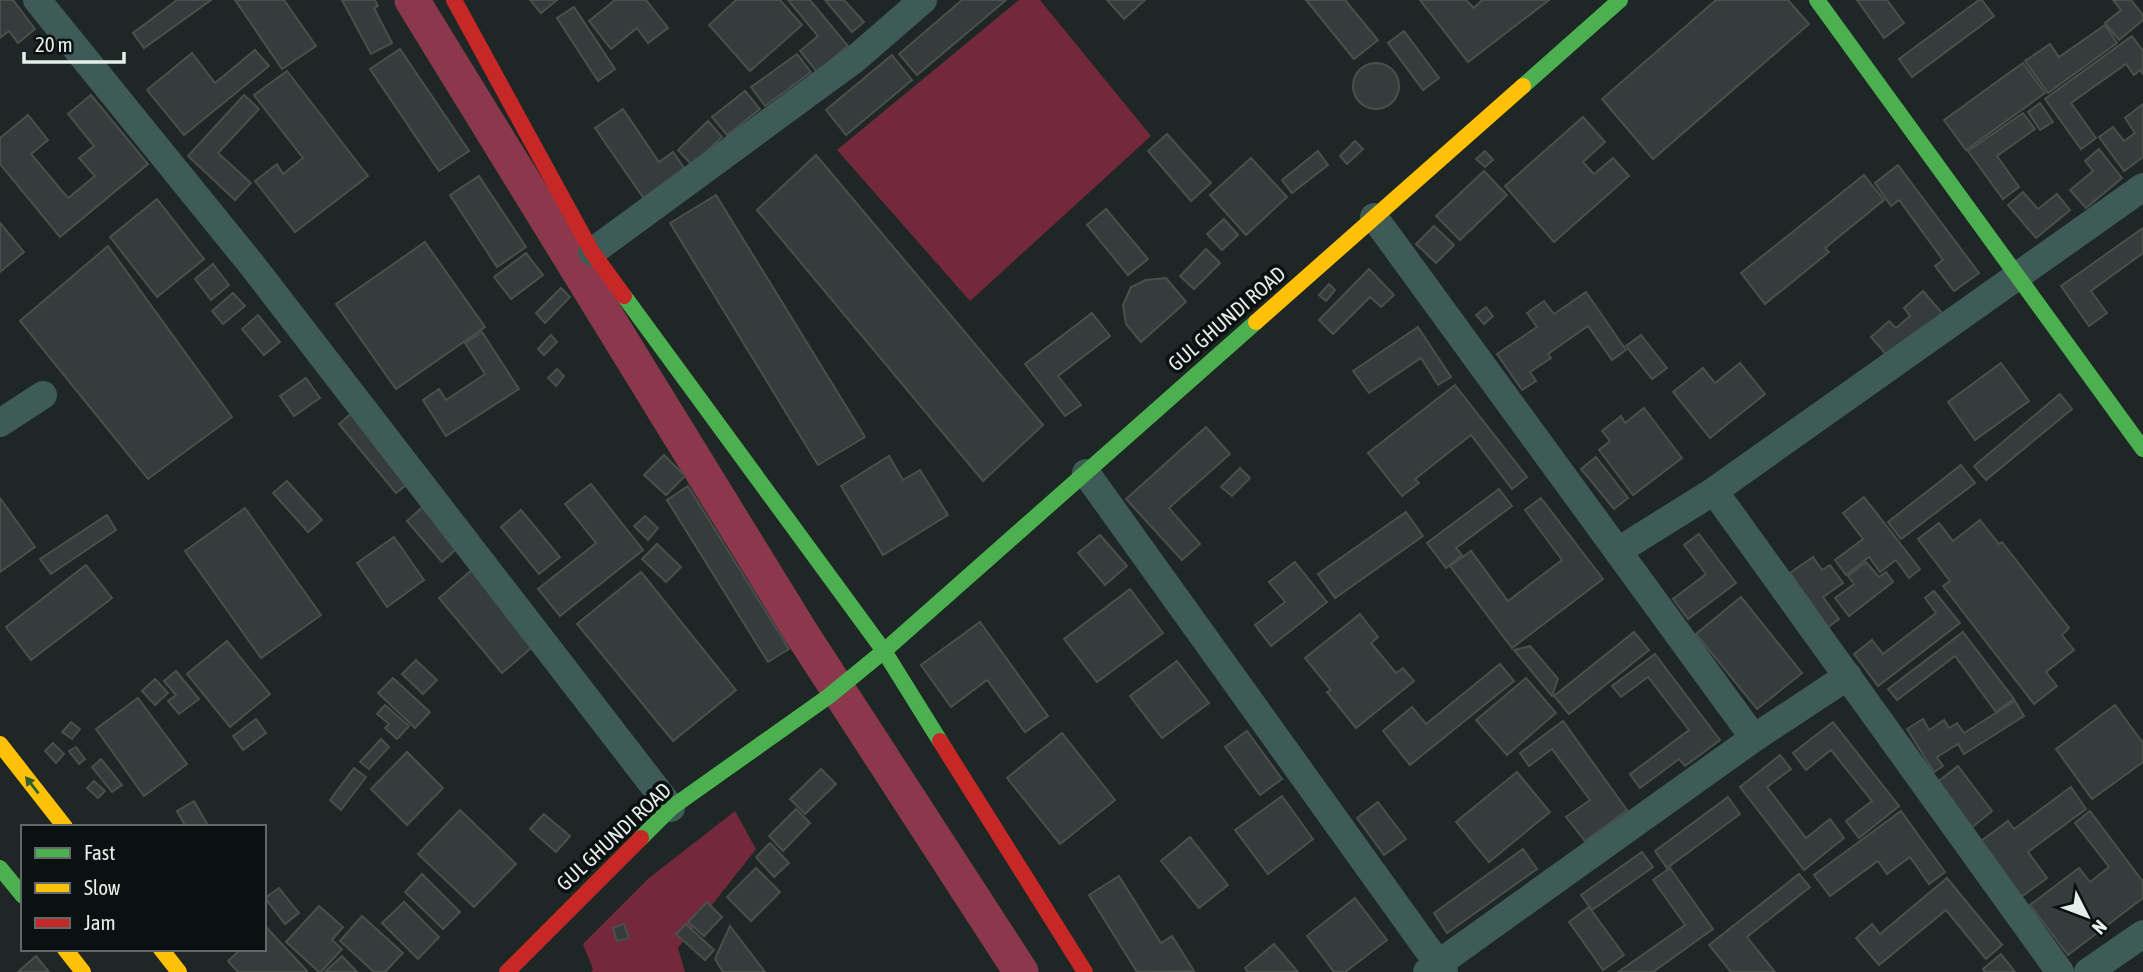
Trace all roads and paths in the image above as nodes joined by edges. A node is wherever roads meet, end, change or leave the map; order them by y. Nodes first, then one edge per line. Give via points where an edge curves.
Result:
1 (37, 0) edge
2 (454, 0) edge
3 (1620, 0) edge
4 (1817, 0) edge
5 (905, 6) edge
6 (2143, 187) edge
7 (1374, 217) junction
8 (592, 252) junction
9 (2017, 276) junction
10 (43, 395) dead end
11 (0, 423) edge
12 (2143, 449) edge
13 (1086, 473) junction
14 (1714, 491) junction
15 (1618, 551) junction
16 (884, 651) junction
17 (1848, 676) junction
18 (1754, 738) junction
19 (0, 744) edge
20 (671, 808) junction
21 (63, 825) edge
22 (0, 867) edge
23 (21, 893) edge
24 (2143, 934) edge
25 (67, 951) edge
26 (163, 951) edge
27 (1436, 969) edge
28 (83, 972) edge
29 (179, 972) edge
30 (507, 972) edge
31 (1085, 972) edge
32 (2060, 972) edge
33 (2088, 972) edge

1 - 20 street via 252,265
2 - 8 main road
3 - 7 main road, GUL GHUNDI ROAD
4 - 9 main road
5 - 8 street via 855,59
6 - 9 street
7 - 13 main road, GUL GHUNDI ROAD
7 - 15 street
8 - 16 main road
9 - 12 main road
9 - 14 street
10 - 11 street
13 - 16 main road, GUL GHUNDI ROAD
13 - 27 street
14 - 15 street
14 - 17 street
15 - 18 street
16 - 20 main road, GUL GHUNDI ROAD via 829,696
16 - 31 main road
17 - 18 street
17 - 32 street
18 - 27 street
21 -> 19 main road
20 - 30 main road, GUL GHUNDI ROAD
22 - 23 main road
24 - 33 street
25 - 28 main road
26 - 29 main road

